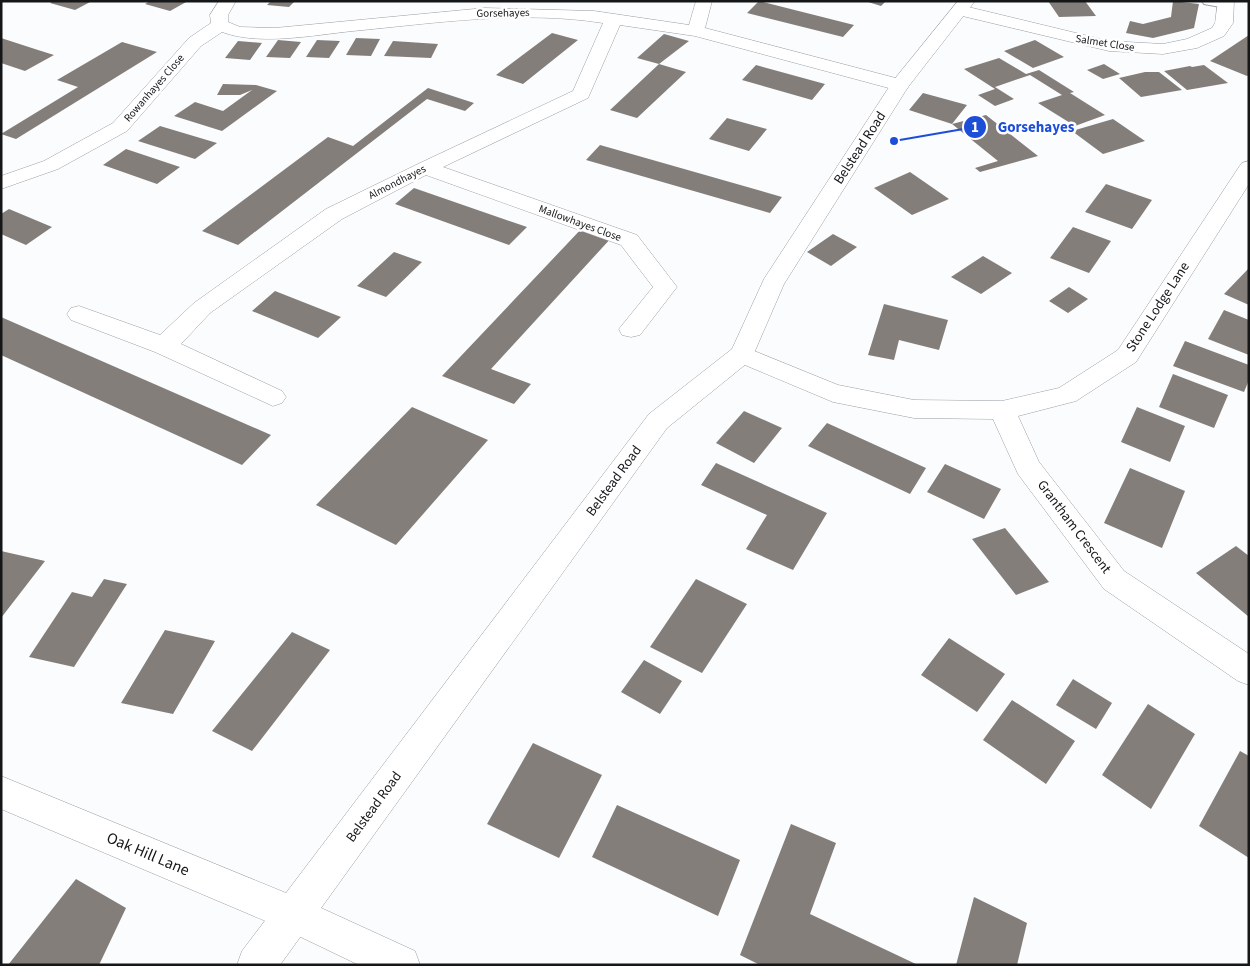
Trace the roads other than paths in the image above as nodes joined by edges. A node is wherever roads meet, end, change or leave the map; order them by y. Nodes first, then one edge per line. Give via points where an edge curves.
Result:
1 (228, 1) edge
2 (704, 1) edge
3 (1220, 2) edge
4 (963, 5) edge
5 (614, 18) junction
6 (220, 24) junction
7 (696, 30) junction
8 (900, 85) junction
9 (1249, 167) edge
10 (425, 168) junction
11 (1, 183) edge
12 (79, 314) dead end
13 (631, 329) dead end
14 (164, 346) junction
15 (742, 354) junction
16 (273, 397) dead end
17 (1002, 410) junction
18 (1249, 671) edge
19 (1, 792) edge
20 (294, 915) junction
21 (256, 965) edge
22 (401, 965) edge

1 - 6 street via 219,15
2 - 7 street
3 - 4 street, Salmet Close via 1224,23 1218,32 1177,47 1145,50 1083,41
4 - 8 street, Belstead Road
5 - 6 street, Gorsehayes via 569,13 379,16 265,33 238,32
5 - 7 street, Gorsehayes
5 - 10 street, Almondhayes via 581,94
6 - 11 street, Rowanhayes Close via 194,42 120,127 51,165
7 - 8 street, Gorsehayes
8 - 15 street, Belstead Road via 772,284
9 - 17 street, Stone Lodge Lane via 1127,356 1067,395
10 - 13 street, Mallowhayes Close via 629,240 665,287
10 - 14 street, Almondhayes via 334,214 202,308
12 - 14 street
14 - 16 street
15 - 17 street, Stone Lodge Lane via 833,393 914,409
15 - 20 street, Belstead Road via 658,420
17 - 18 street, Grantham Crescent via 1028,466 1114,580
19 - 20 street, Oak Hill Lane
20 - 21 street, Belstead Road
20 - 22 street, Oak Hill Lane

